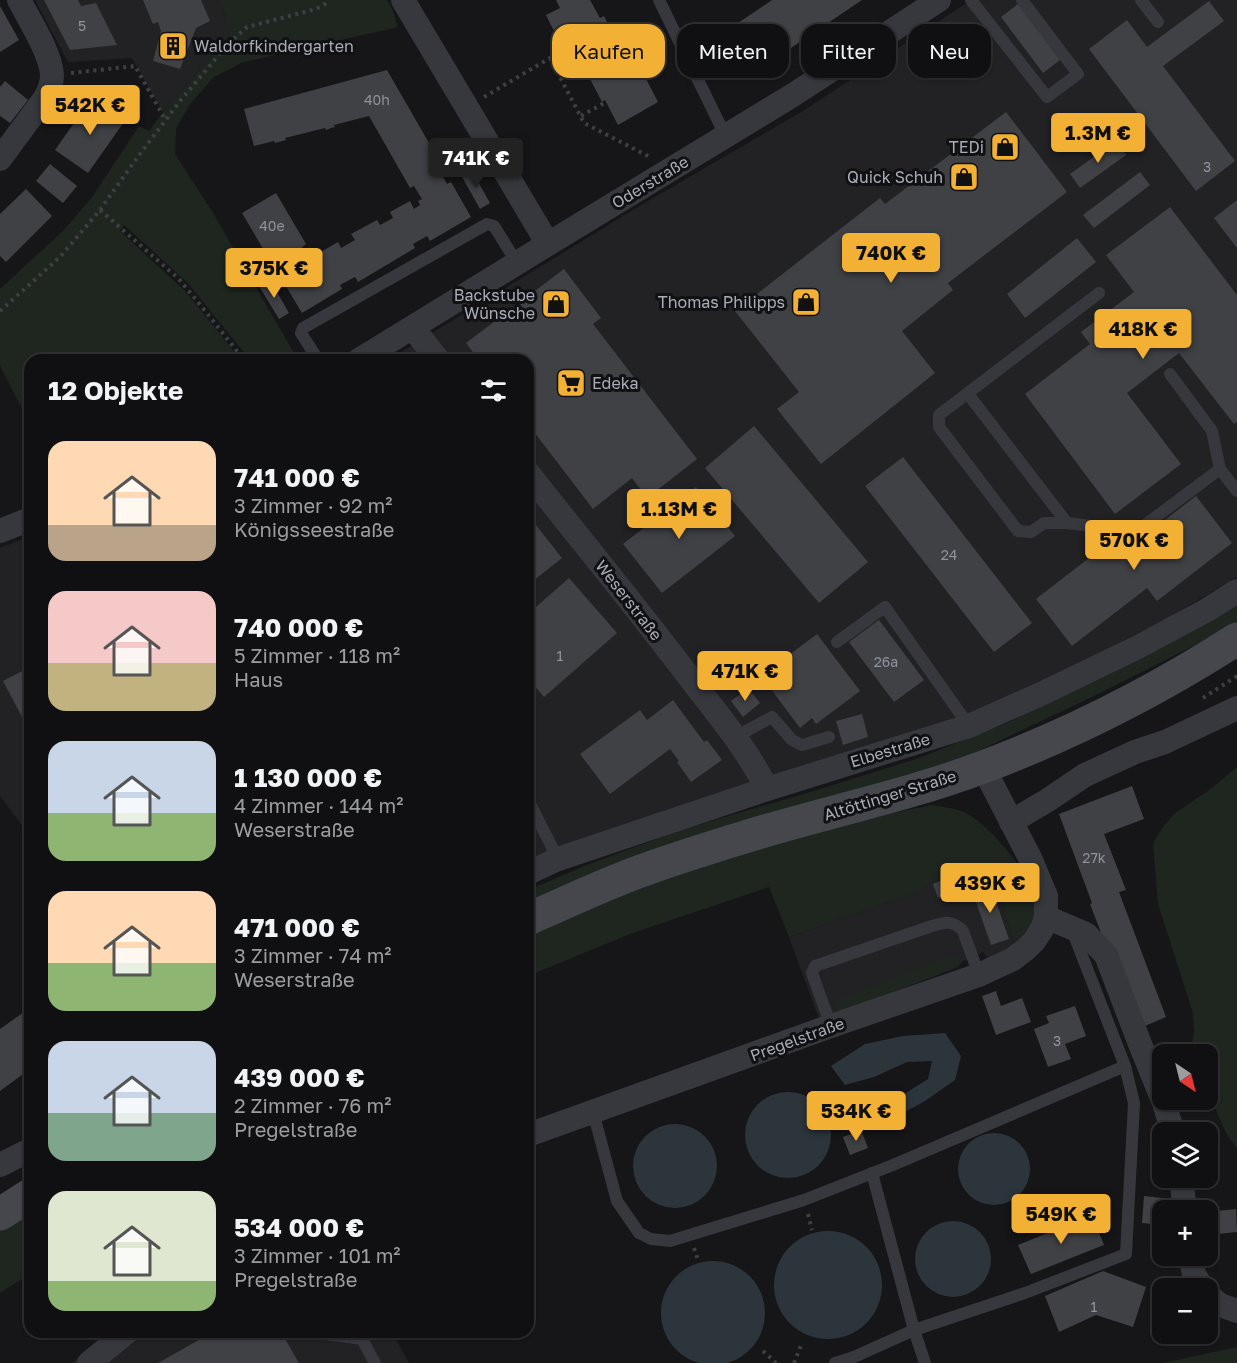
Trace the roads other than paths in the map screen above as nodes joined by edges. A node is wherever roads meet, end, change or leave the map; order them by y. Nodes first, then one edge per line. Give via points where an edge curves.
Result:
1 (19, 0) edge
2 (403, 0) edge
3 (659, 0) edge
4 (971, 0) edge
5 (1022, 0) edge
6 (1141, 0) edge
7 (932, 2) edge
8 (1158, 22) dead end
9 (726, 137) junction
10 (2, 152) edge
11 (548, 244) junction
12 (517, 263) junction
13 (1099, 293) dead end
14 (413, 328) junction
15 (314, 354) edge
16 (369, 354) edge
17 (433, 354) edge
18 (1170, 374) dead end
19 (968, 394) junction
20 (1220, 469) junction
21 (534, 481) edge
22 (1237, 491) edge
23 (24, 521) edge
24 (1067, 523) junction
25 (0, 531) edge
26 (1237, 591) edge
27 (1237, 639) edge
28 (837, 642) dead end
29 (1237, 708) edge
30 (969, 726) junction
31 (735, 737) junction
32 (829, 737) dead end
33 (982, 767) junction
34 (766, 789) junction
35 (534, 812) edge
36 (1011, 822) junction
37 (558, 859) junction
38 (534, 870) edge
39 (534, 916) edge
40 (1046, 917) junction
41 (1072, 928) junction
42 (979, 975) junction
43 (831, 1026) junction
44 (1125, 1066) junction
45 (1152, 1073) edge
46 (593, 1112) junction
47 (534, 1133) edge
48 (24, 1153) edge
49 (0, 1165) edge
50 (872, 1173) junction
51 (24, 1199) edge
52 (0, 1214) edge
53 (1218, 1303) edge
54 (1237, 1311) edge
55 (914, 1330) junction
56 (120, 1338) edge
57 (355, 1338) edge
58 (89, 1363) edge
59 (375, 1363) edge
60 (835, 1363) edge
61 (925, 1363) edge

1 - 10 street via 49,58 52,75 45,98
2 - 11 street
3 - 9 lane
4 - 5 lane via 1047,97 1078,74
6 - 8 lane
7 - 9 street, Oderstraße
9 - 11 street, Oderstraße
11 - 12 street, Oderstraße
12 - 14 street, Oderstraße
12 - 15 lane via 494,226 487,224 303,328 301,333
13 - 19 lane
14 - 16 street, Oderstraße
14 - 17 street
18 - 20 lane via 1212,431
19 - 24 lane
19 - 24 lane via 939,415 939,427 1018,531 1030,532 1044,523
20 - 22 lane
20 - 24 lane via 1141,528 1131,531
21 - 31 street, Weserstraße
23 - 25 street
26 - 30 street, Elbestraße via 1138,647
27 - 33 main road, Altöttinger Straße via 1114,709
28 - 30 lane via 885,607
29 - 36 street via 1085,775
30 - 34 street, Elbestraße
31 - 32 lane via 772,717 792,740 802,745
31 - 34 street, Weserstraße
33 - 36 street
33 - 39 main road, Altöttinger Straße via 639,872
34 - 37 street, Elbestraße
35 - 37 lane
36 - 40 street via 1046,896
37 - 38 street, Elbestraße
40 - 41 street
40 - 42 street, Pregelstraße via 1026,950
41 - 44 lane
41 - 45 street via 1086,934 1106,955
42 - 43 street, Pregelstraße
42 - 43 lane via 963,931 951,922 815,966 812,973
43 - 46 street, Pregelstraße
44 - 50 lane
44 - 55 lane via 1134,1103 1126,1254
46 - 47 street, Pregelstraße
46 - 50 lane via 617,1201 639,1233 651,1239 670,1241 804,1200
48 - 49 street
50 - 55 lane
51 - 52 main road
53 - 54 street
55 - 60 lane
55 - 61 lane
56 - 58 street
57 - 59 lane via 362,1339

